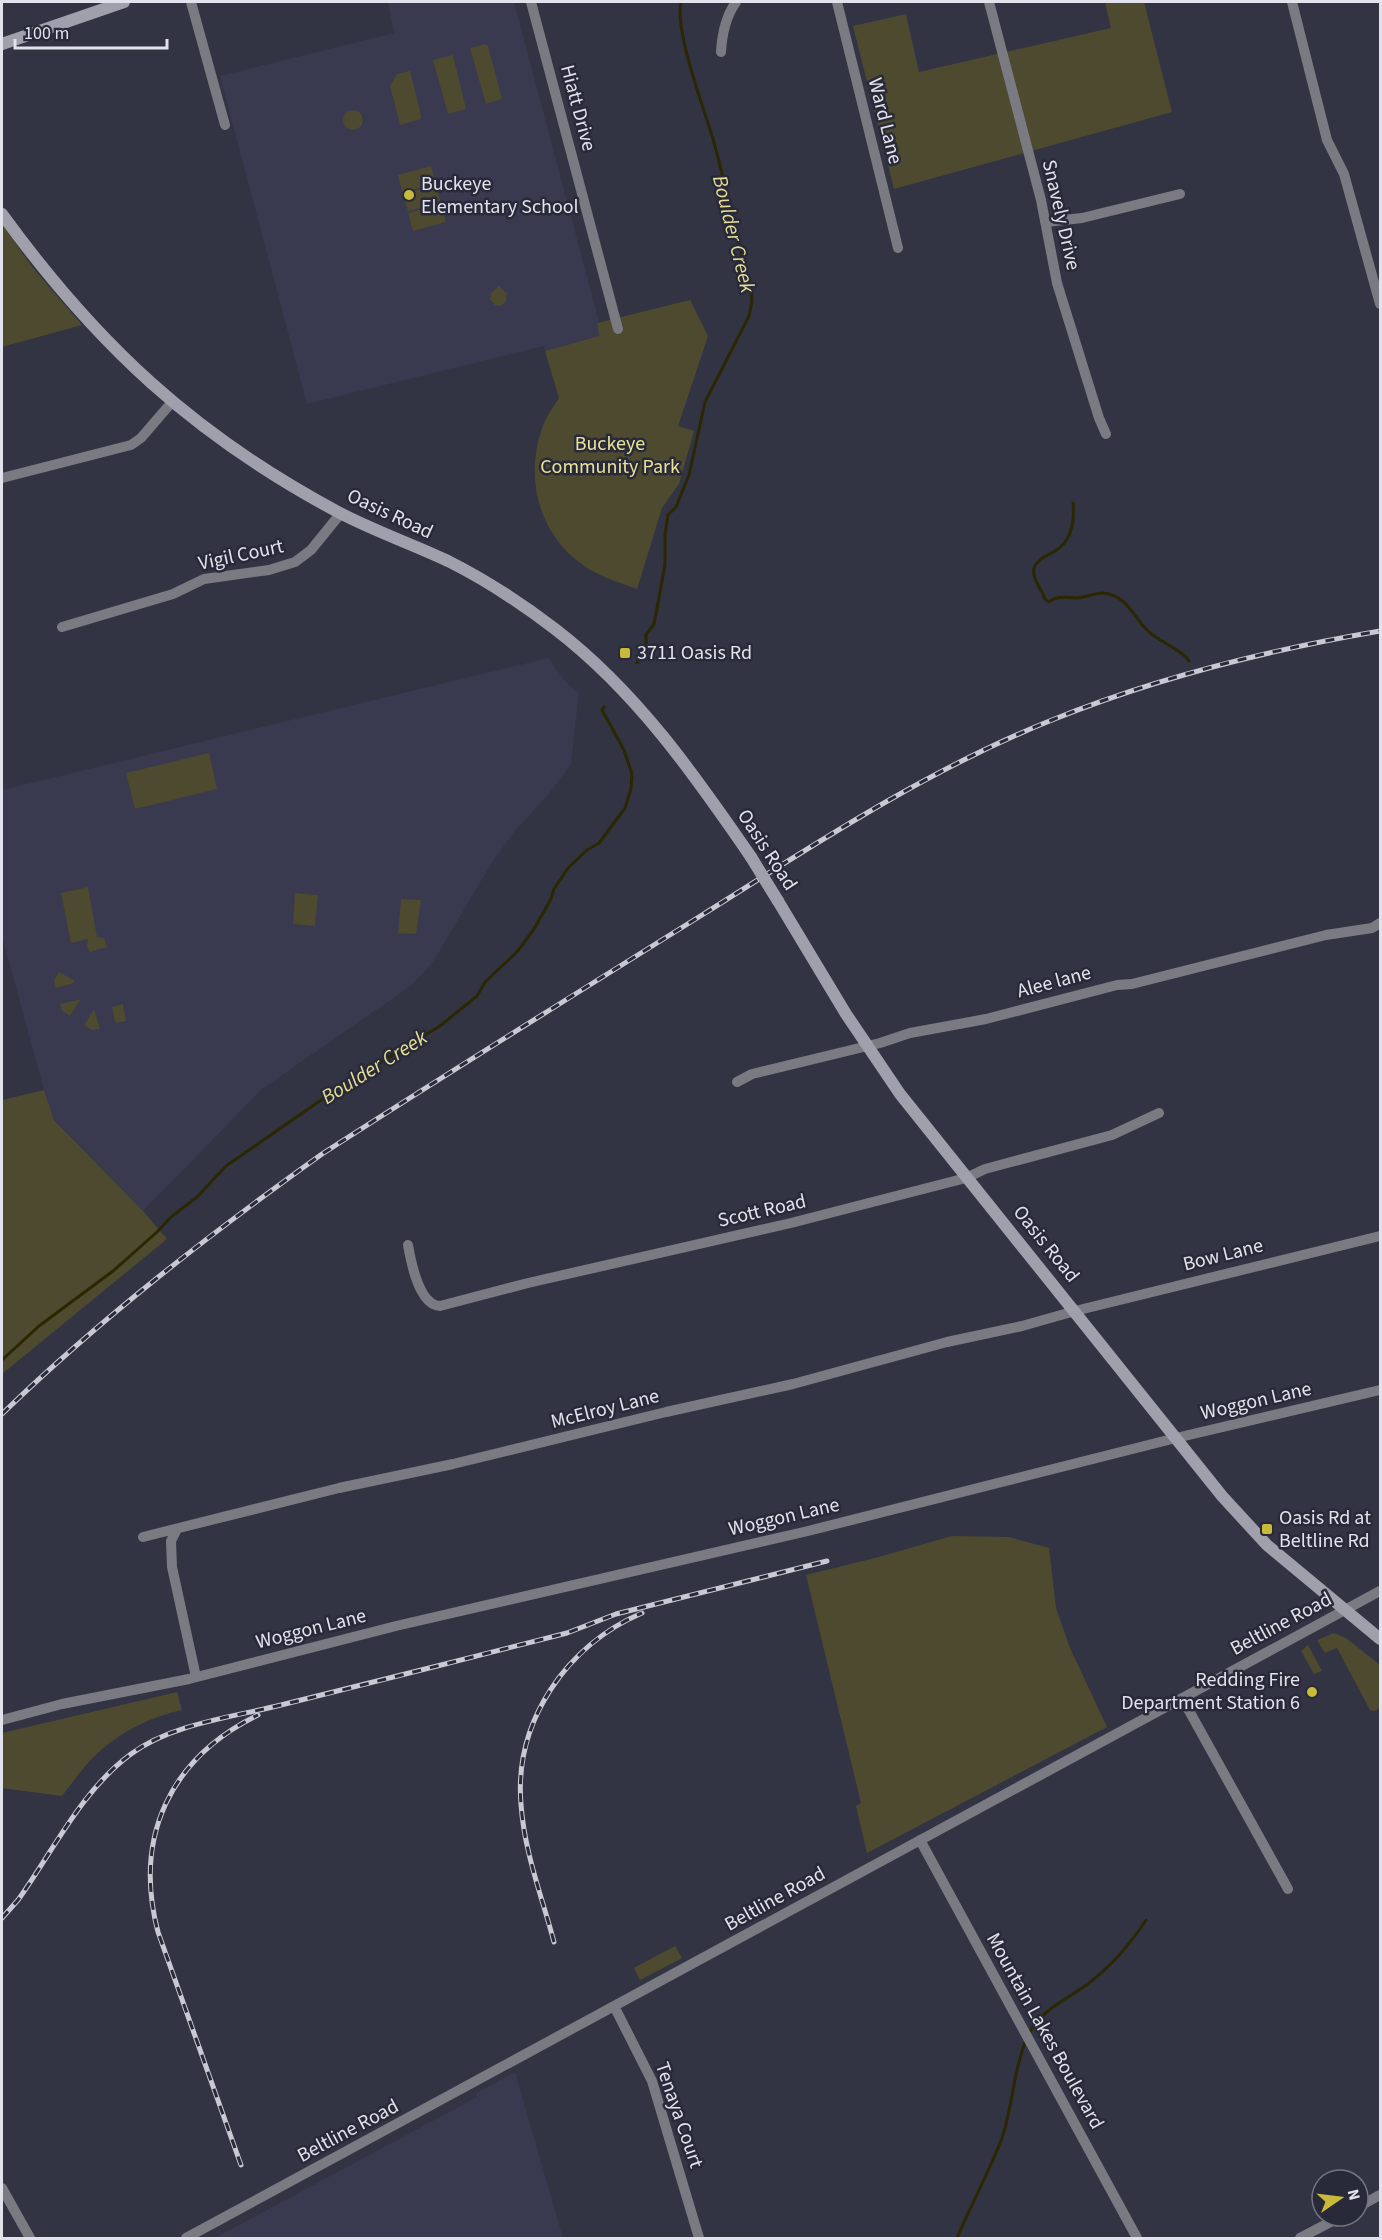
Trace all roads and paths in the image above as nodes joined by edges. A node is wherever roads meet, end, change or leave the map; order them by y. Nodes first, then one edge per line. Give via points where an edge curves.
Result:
1 (124, 2) edge
2 (191, 2) edge
3 (531, 2) edge
4 (736, 2) edge
5 (837, 2) edge
6 (989, 2) edge
7 (1292, 2) edge
8 (2, 42) edge
9 (721, 52) dead end
10 (225, 125) dead end
11 (1180, 194) dead end
12 (2, 214) edge
13 (1046, 222) junction
14 (898, 248) dead end
15 (1380, 304) edge
16 (618, 328) dead end
17 (172, 402) junction
18 (1106, 434) dead end
19 (2, 478) edge
20 (341, 513) junction
21 (62, 627) dead end
22 (1380, 923) edge
23 (866, 1046) junction
24 (737, 1082) dead end
25 (1159, 1113) dead end
26 (966, 1178) junction
27 (1380, 1236) edge
28 (408, 1245) dead end
29 (1075, 1311) junction
30 (1380, 1390) edge
31 (1176, 1438) junction
32 (177, 1529) junction
33 (143, 1537) dead end
34 (1380, 1592) edge
35 (1346, 1610) junction
36 (1380, 1639) edge
37 (196, 1677) junction
38 (1182, 1698) junction
39 (2, 1720) edge
40 (920, 1840) junction
41 (1288, 1889) dead end
42 (614, 2006) junction
43 (2, 2188) edge
44 (1319, 2228) edge
45 (30, 2238) edge
46 (186, 2238) edge
47 (699, 2238) edge
48 (1137, 2238) edge
49 (1300, 2238) edge

1 - 8 main road
2 - 10 street
3 - 16 street, Hiatt Drive
4 - 9 street via 726,23
5 - 14 street, Ward Lane
6 - 13 street, Snavely Drive
7 - 15 street via 1327,140 1344,174
11 - 13 street via 1082,218
12 - 17 main road, Oasis Road via 67,300 114,350
13 - 18 street, Snavely Drive via 1057,283
17 - 19 street via 131,445
17 - 20 main road, Oasis Road via 250,460
20 - 21 street, Vigil Court via 311,550 289,565 204,579 173,594
20 - 23 main road, Oasis Road, bridge via 483,580 582,651 625,691 678,754 751,857
22 - 23 street, Alee lane via 1372,928 1326,935
23 - 24 street, Alee lane via 752,1074
23 - 26 main road, Oasis Road
25 - 26 street, Scott Road via 1112,1135 985,1169
26 - 28 street, Scott Road via 440,1306 427,1301
26 - 29 main road, Oasis Road
27 - 29 street, Bow Lane
29 - 31 main road, Oasis Road
29 - 32 street, McElroy Lane via 793,1384
30 - 31 street, Woggon Lane
31 - 35 main road, Oasis Road via 1252,1529
31 - 37 street, Woggon Lane via 808,1531 396,1626
32 - 33 street, McElroy Lane
32 - 37 street via 171,1541 172,1567
34 - 35 street, Beltline Road
35 - 36 main road, Oasis Road
35 - 38 street, Beltline Road
37 - 39 street, Woggon Lane
38 - 40 street, Beltline Road
38 - 41 street
40 - 42 street, Beltline Road
40 - 48 street, Mountain Lakes Boulevard
42 - 46 street, Beltline Road
42 - 47 street, Tenaya Court via 652,2081
43 - 45 street
44 - 49 street

